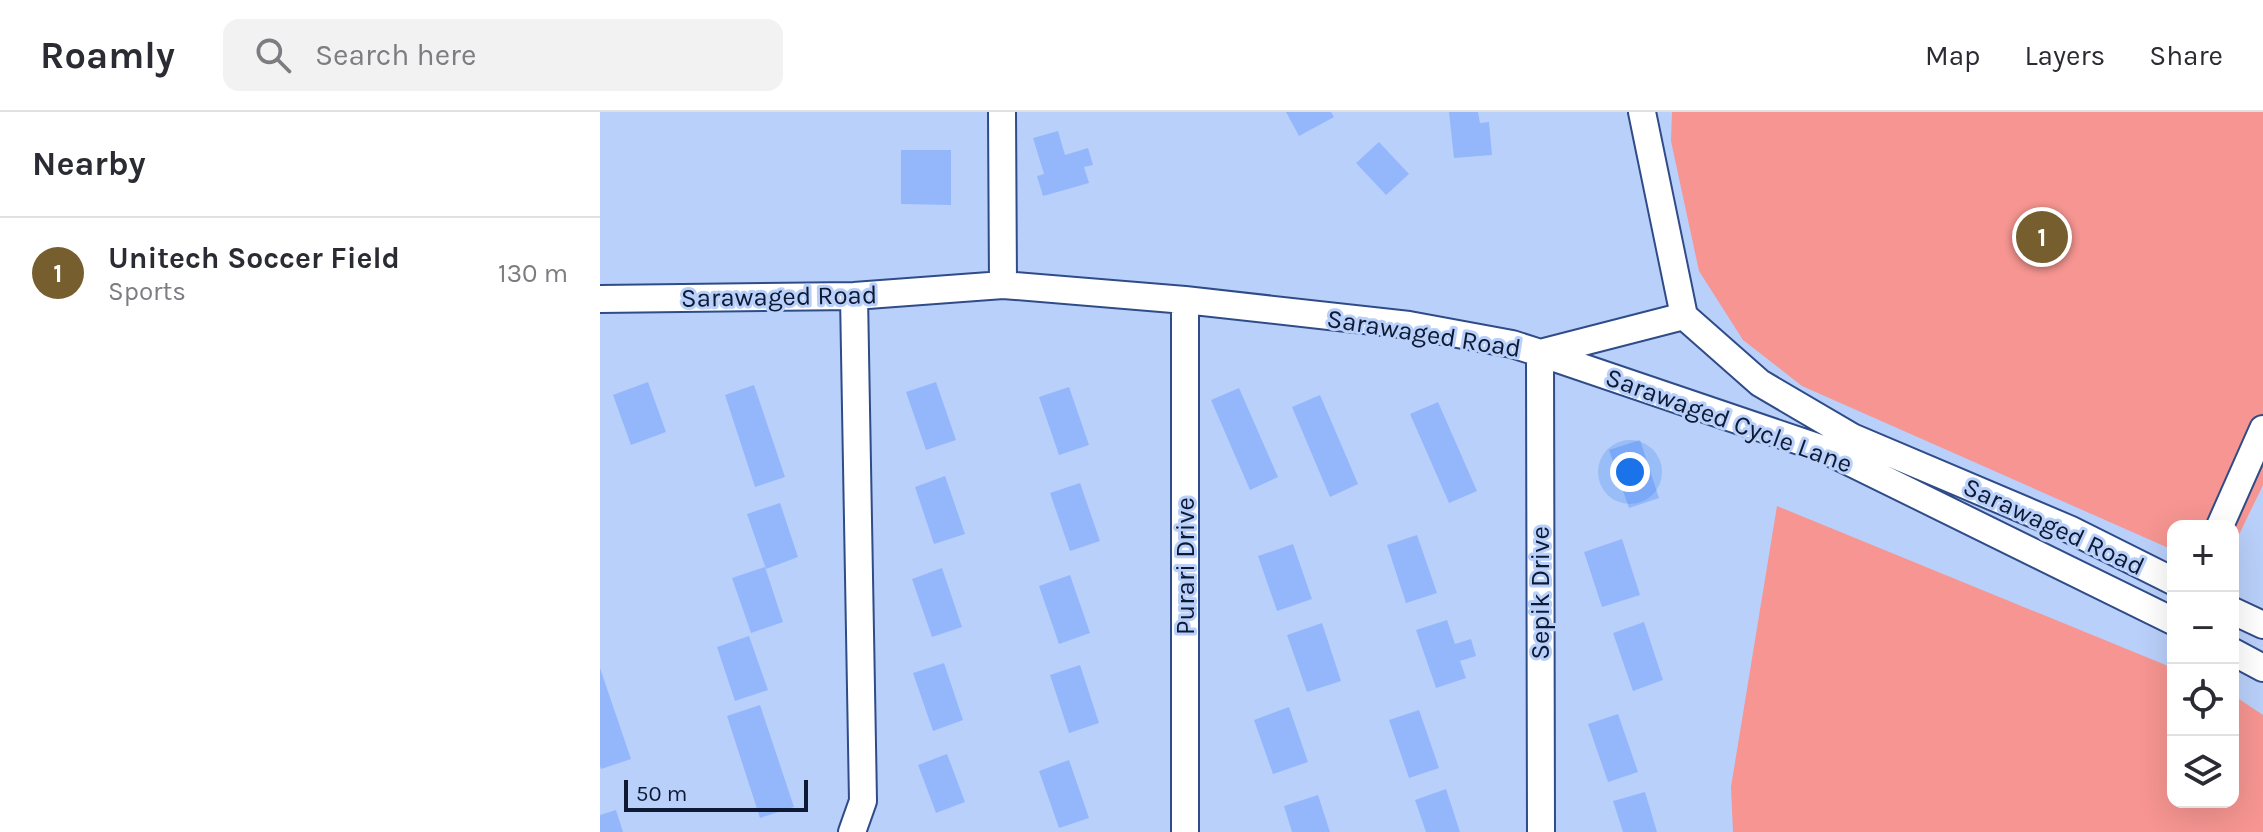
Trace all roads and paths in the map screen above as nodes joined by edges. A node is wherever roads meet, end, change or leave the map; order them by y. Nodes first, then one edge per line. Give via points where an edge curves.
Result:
1 (1002, 112) edge
2 (1642, 112) edge
3 (1003, 285) junction
4 (854, 296) junction
5 (600, 299) edge
6 (1185, 300) junction
7 (1684, 316) junction
8 (1540, 353) junction
9 (2263, 429) edge
10 (2223, 520) edge
11 (2167, 578) edge
12 (2239, 614) edge
13 (2167, 618) edge
14 (2263, 625) edge
15 (2239, 655) edge
16 (2263, 668) edge
17 (852, 832) edge
18 (1185, 832) edge
19 (1541, 832) edge

1 - 3 street
2 - 7 street
3 - 4 street, Sarawaged Road
3 - 6 street, Sarawaged Road
4 - 5 street, Sarawaged Road
4 - 17 street via 863,801
6 - 8 street, Sarawaged Road via 1409,325
6 - 18 street, Purari Drive
7 - 8 street, Sarawaged Road
7 - 11 street, Sarawaged Road via 1760,383 1852,437 2069,529
8 - 13 street, Sarawaged Cycle Lane via 1823,449
8 - 19 street
9 - 10 street
12 - 14 street
15 - 16 street

